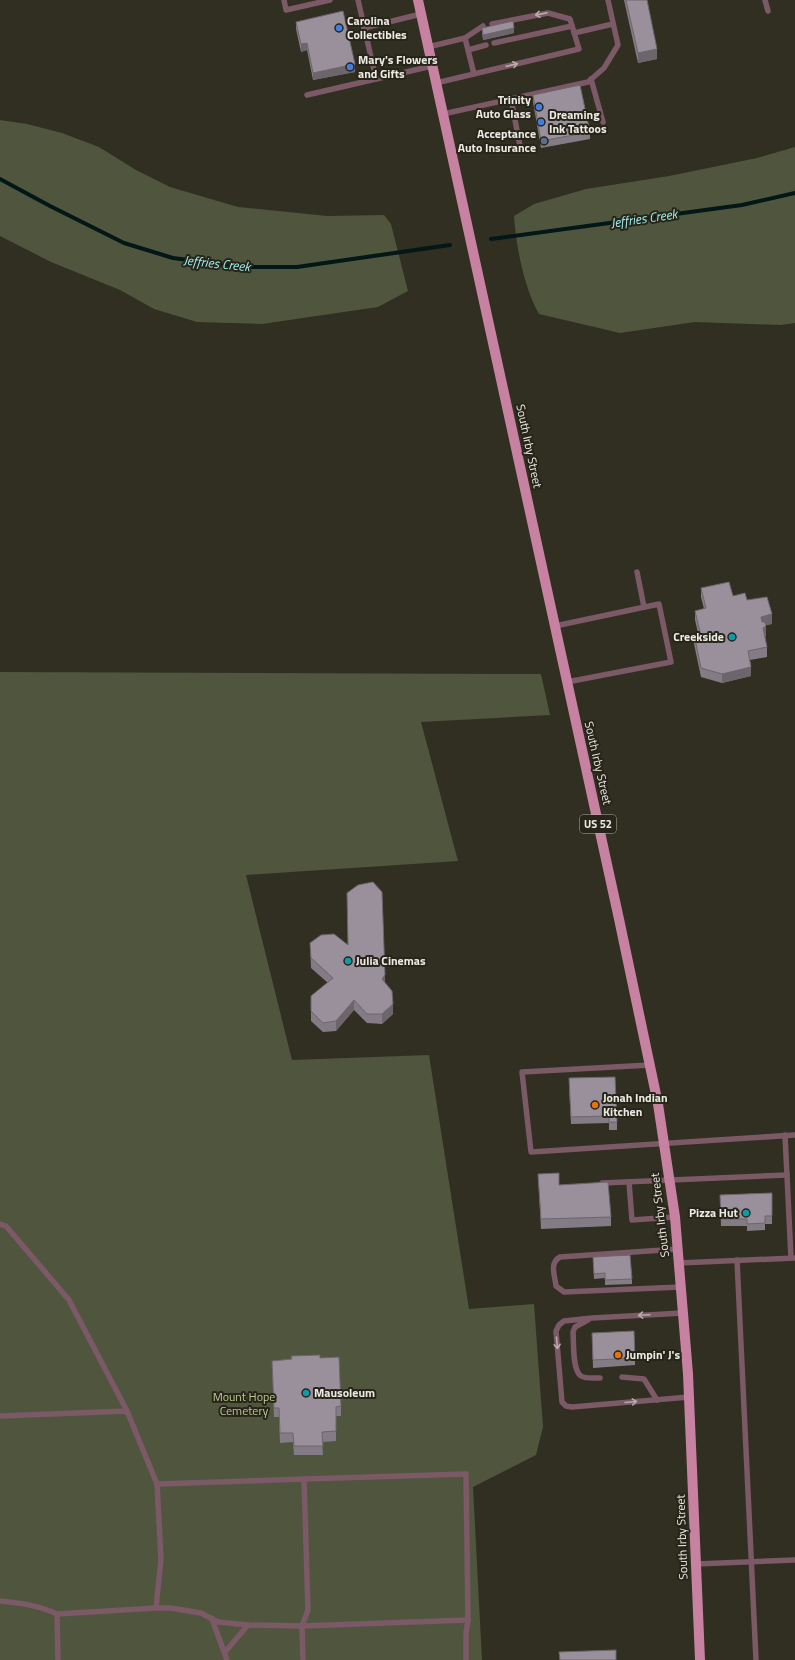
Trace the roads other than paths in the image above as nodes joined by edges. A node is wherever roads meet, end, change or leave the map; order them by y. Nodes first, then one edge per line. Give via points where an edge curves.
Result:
1 (284, 0) edge
2 (330, 0) edge
3 (358, 0) edge
4 (418, 0) edge
5 (608, 0) edge
6 (765, 0) edge
7 (768, 11) dead end
8 (421, 14) junction
9 (492, 24) edge
10 (613, 24) junction
11 (483, 26) edge
12 (572, 26) junction
13 (364, 28) junction
14 (574, 34) junction
15 (465, 38) junction
16 (494, 43) dead end
17 (486, 45) dead end
18 (428, 47) junction
19 (468, 50) junction
20 (432, 66) junction
21 (474, 74) junction
22 (376, 79) junction
23 (591, 79) junction
24 (436, 83) junction
25 (307, 95) dead end
26 (511, 99) junction
27 (443, 114) junction
28 (603, 122) dead end
29 (520, 146) dead end
30 (637, 572) dead end
31 (644, 607) junction
32 (555, 626) junction
33 (567, 682) junction
34 (650, 1065) junction
35 (785, 1135) junction
36 (795, 1135) edge
37 (664, 1144) junction
38 (787, 1175) junction
39 (670, 1181) junction
40 (629, 1182) junction
41 (594, 1184) edge
42 (675, 1217) junction
43 (0, 1224) edge
44 (678, 1249) junction
45 (793, 1258) edge
46 (737, 1260) junction
47 (679, 1263) junction
48 (681, 1287) junction
49 (683, 1313) junction
50 (592, 1318) junction
51 (622, 1376) dead end
52 (600, 1378) dead end
53 (689, 1397) junction
54 (657, 1400) junction
55 (128, 1411) junction
56 (0, 1416) edge
57 (304, 1479) junction
58 (157, 1484) junction
59 (795, 1560) edge
60 (751, 1562) junction
61 (696, 1564) junction
62 (0, 1601) edge
63 (156, 1608) junction
64 (56, 1614) junction
65 (212, 1619) junction
66 (468, 1620) junction
67 (248, 1625) junction
68 (302, 1626) junction
69 (225, 1652) junction
70 (58, 1660) edge
71 (227, 1660) edge
72 (303, 1660) edge
73 (466, 1660) edge
74 (700, 1660) edge
75 (756, 1660) edge

1 - 2 lane via 286,10
3 - 13 lane
4 - 8 main road, South Irby Street / US 52
5 - 10 lane
6 - 7 lane
8 - 13 lane
8 - 18 main road, South Irby Street / US 52
12 -> 9 lane via 570,19 548,13
10 - 14 lane
10 - 23 lane via 618,45 604,68
11 - 15 lane
12 - 14 lane
12 - 16 lane
13 - 22 lane
21 -> 14 lane via 579,49
15 - 18 lane
15 - 19 lane
17 - 19 lane
18 - 20 main road, South Irby Street / US 52
19 - 21 lane
20 - 22 lane
20 - 24 main road, South Irby Street / US 52
21 - 24 lane
22 - 25 lane
23 - 26 lane via 588,82
23 - 28 lane
24 - 27 main road, South Irby Street / US 52
26 - 27 lane
26 - 29 lane
27 - 32 main road, South Irby Street / US 52
30 - 31 lane
31 - 32 lane
31 - 33 lane via 659,604 671,662
32 - 33 main road, South Irby Street / US 52
33 - 34 main road, South Irby Street / US 52
34 - 37 main road, South Irby Street / US 52
34 - 37 lane via 522,1072 531,1152
35 - 36 lane
35 - 37 lane
35 - 38 lane
37 - 39 main road, South Irby Street / US 52
38 - 39 lane
38 - 45 lane
39 - 40 lane
39 - 42 main road, South Irby Street / US 52
40 - 41 lane
40 - 42 lane via 632,1220
42 - 44 main road, South Irby Street / US 52
43 - 55 lane via 6,1226 69,1300
44 - 47 main road, South Irby Street / US 52
44 - 48 lane via 560,1257 553,1265 556,1286 564,1292
45 - 46 lane
46 - 47 lane
46 - 60 lane
47 - 48 main road, South Irby Street / US 52
48 - 49 main road, South Irby Street / US 52
49 -> 50 lane
49 - 53 main road, South Irby Street / US 52
50 - 52 lane via 575,1327 573,1332 575,1369 586,1378
50 -> 54 lane via 564,1321 559,1324 556,1331 562,1402 572,1407
51 - 54 lane via 644,1379
53 - 54 lane
53 - 61 main road, South Irby Street / US 52
55 - 56 lane
55 - 58 lane
57 - 58 lane
57 - 66 lane via 466,1474
57 - 68 lane via 308,1610
58 - 63 lane via 162,1559
59 - 60 lane
60 - 61 lane
60 - 75 lane
61 - 74 main road, South Irby Street / US 52
62 - 64 lane via 29,1604
63 - 64 lane
63 - 65 lane via 201,1613
64 - 70 lane
65 - 67 lane via 227,1624
65 - 69 lane
66 - 68 lane
66 - 73 lane
67 - 68 lane
67 - 69 lane
68 - 72 lane
69 - 71 lane

